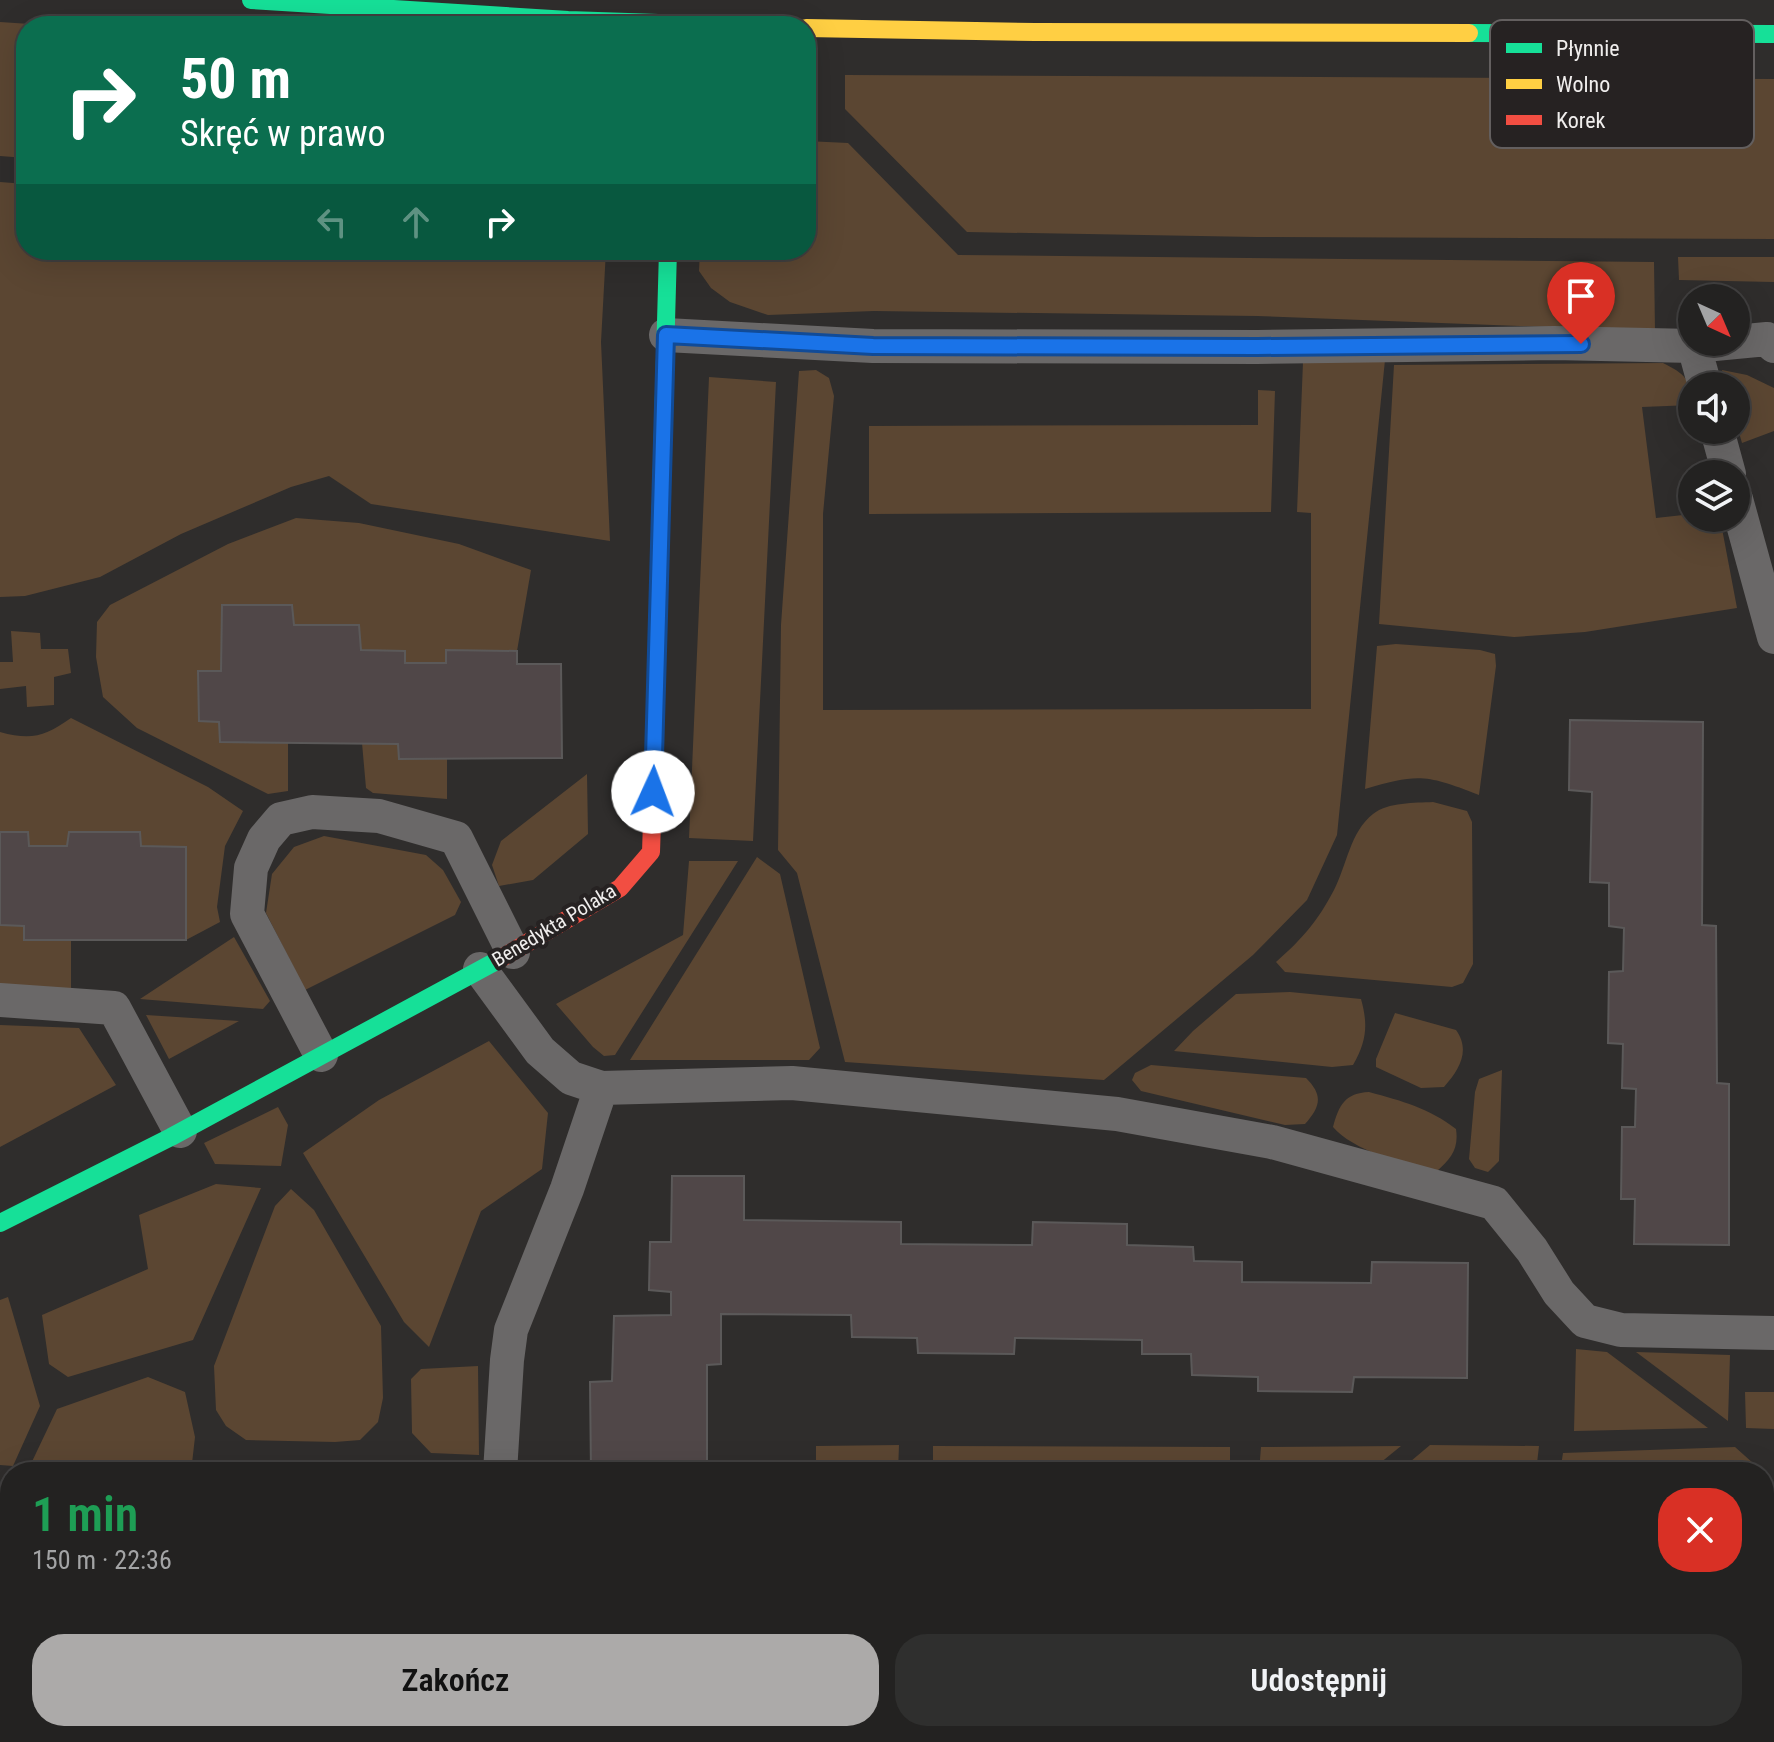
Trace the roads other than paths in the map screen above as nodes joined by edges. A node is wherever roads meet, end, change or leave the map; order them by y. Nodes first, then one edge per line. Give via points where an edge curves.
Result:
1 (251, 0) edge
2 (505, 16) edge
3 (816, 28) edge
4 (1490, 33) edge
5 (1754, 34) edge
6 (1774, 34) edge
7 (668, 260) edge
8 (666, 335) junction
9 (1750, 341) edge
10 (1678, 346) edge
11 (1774, 346) edge
12 (1745, 532) edge
13 (1774, 637) edge
14 (513, 952) junction
15 (480, 969) junction
16 (0, 1000) edge
17 (321, 1055) junction
18 (601, 1088) junction
19 (180, 1131) junction
20 (0, 1223) edge
21 (1774, 1333) edge
22 (501, 1462) edge

1 - 2 main road
3 - 4 main road
5 - 6 main road
7 - 8 main road, Benedykta Polaka
8 - 10 lane via 873,346
8 - 14 main road, Benedykta Polaka via 651,852 620,888
9 - 11 lane via 1767,339
12 - 13 lane
14 - 15 main road, Benedykta Polaka
14 - 17 lane via 456,838 379,816 312,812 281,819 264,839 251,868 247,914
15 - 17 main road, Benedykta Polaka
15 - 18 lane via 540,1051 571,1078
16 - 19 lane via 114,1008
17 - 19 main road, Benedykta Polaka
18 - 21 lane via 792,1083 1117,1114 1272,1142 1494,1203 1585,1321 1621,1330
18 - 22 lane via 511,1330
19 - 20 main road, Benedykta Polaka

